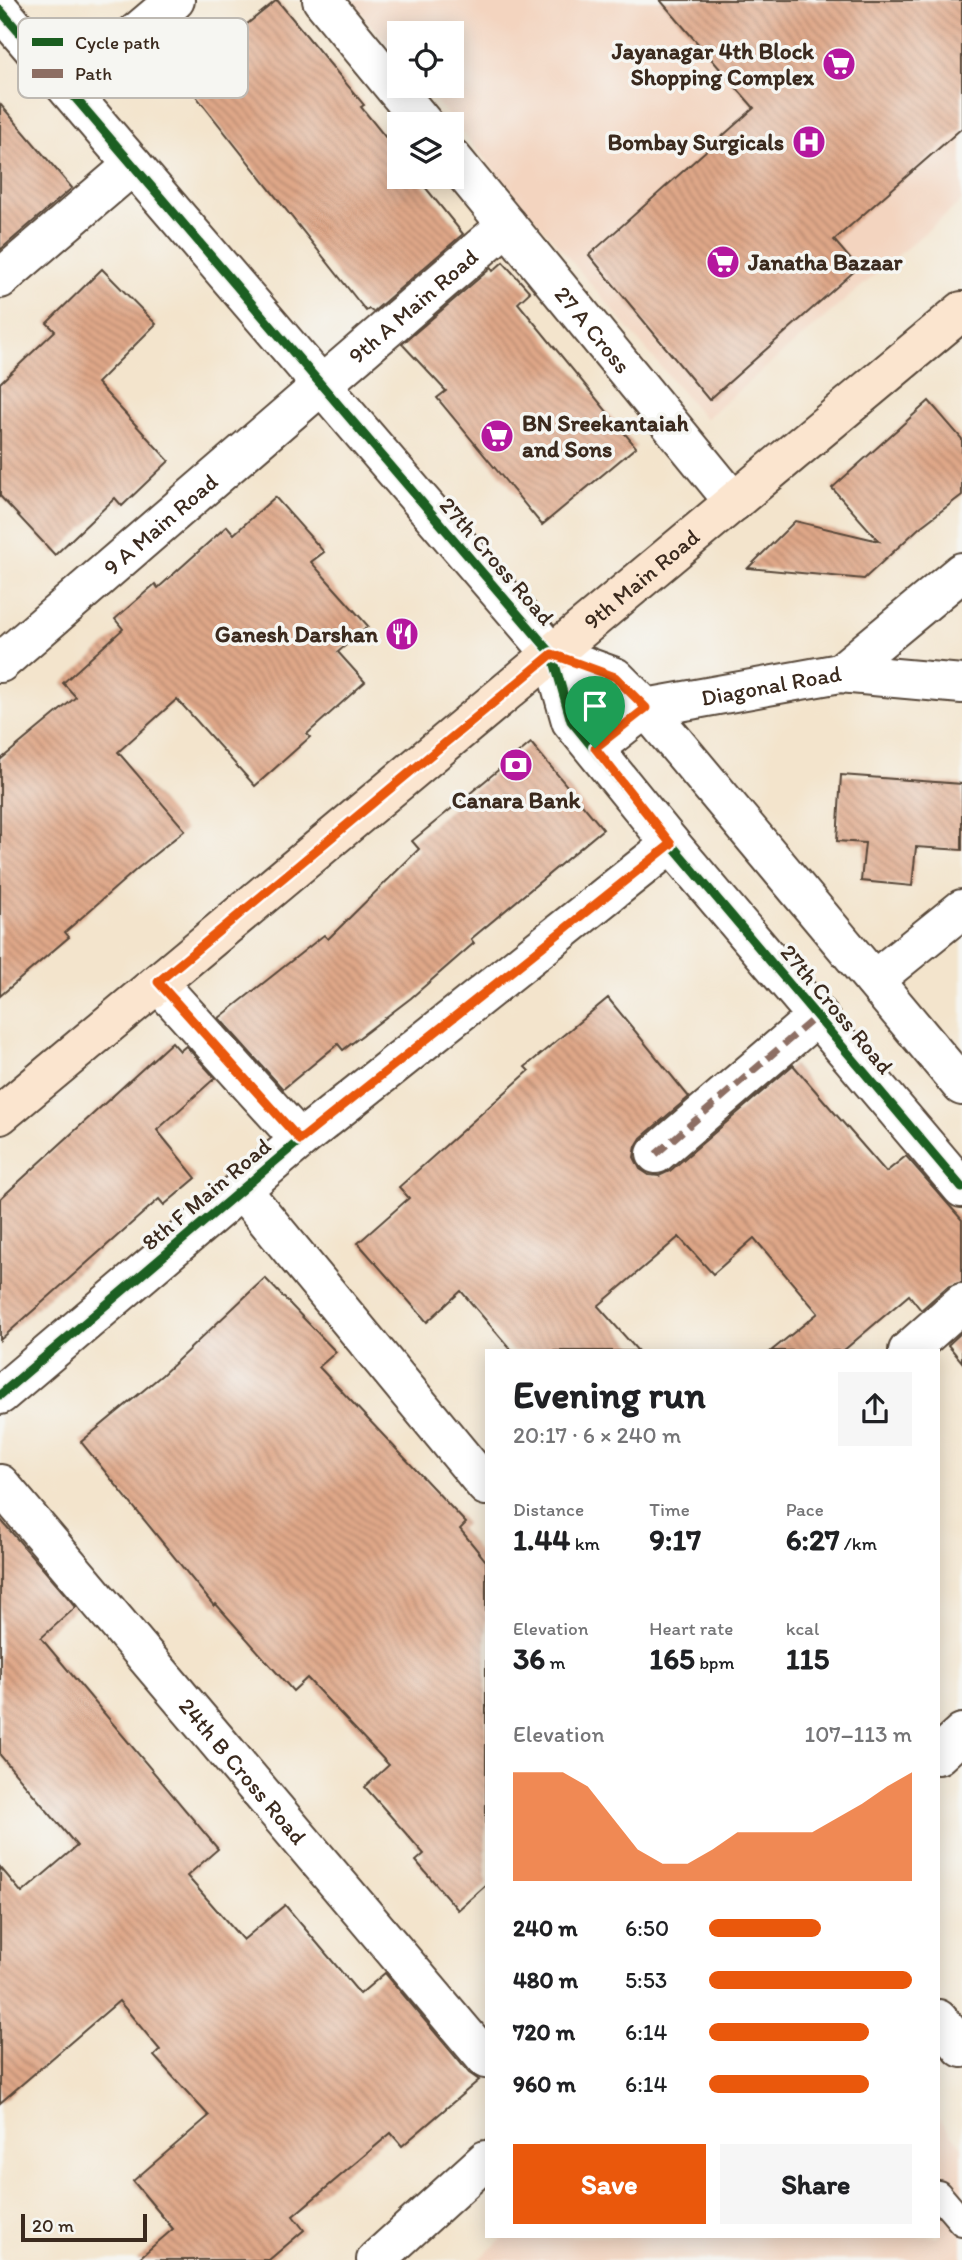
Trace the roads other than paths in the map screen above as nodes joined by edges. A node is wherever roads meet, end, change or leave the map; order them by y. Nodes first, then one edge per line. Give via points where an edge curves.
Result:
1 (175, 0) edge
2 (322, 0) edge
3 (0, 10) edge
4 (154, 18) edge
5 (18, 31) edge
6 (76, 98) edge
7 (414, 112) edge
8 (133, 166) junction
9 (464, 173) edge
10 (507, 225) junction
11 (0, 279) edge
12 (962, 312) edge
13 (321, 386) junction
14 (734, 502) junction
15 (962, 572) edge
16 (552, 654) junction
17 (0, 663) edge
18 (840, 673) junction
19 (962, 684) edge
20 (646, 708) junction
21 (595, 748) junction
22 (671, 844) junction
23 (962, 909) edge
24 (874, 979) junction
25 (158, 982) junction
26 (818, 1015) junction
27 (962, 1086) edge
28 (0, 1115) edge
29 (300, 1140) junction
30 (656, 1154) dead end
31 (962, 1188) edge
32 (242, 1190) junction
33 (962, 1304) edge
34 (910, 1349) edge
35 (0, 1395) edge
36 (0, 1484) edge
37 (485, 1485) edge
38 (962, 1733) edge
39 (940, 1753) edge
40 (940, 2022) edge
41 (962, 2048) edge
42 (485, 2058) edge
43 (485, 2161) edge
44 (940, 2196) edge
45 (962, 2222) edge
46 (376, 2260) edge

1 - 4 street
2 - 7 street
3 - 5 street, 27th Cross Road
6 - 8 street, 27th Cross Road
8 - 11 street
8 - 13 street, 27th Cross Road
9 - 10 street, 27 A Cross
10 - 13 street, 9th A Main Road
10 - 14 street, 27 A Cross
12 - 14 main road, 9th Main Road
13 - 16 street, 27th Cross Road
13 - 17 street, 9 A Main Road
14 - 16 main road, 9th Main Road
15 - 18 street
16 - 20 street, 27th Cross Road via 615,677
16 - 21 street, 27th Cross Road via 571,720
16 - 25 main road, 9th Main Road
18 - 19 street, Diagonal Road
18 - 20 street, Diagonal Road
20 - 21 street, Diagonal Road
20 - 24 street, 27th Cross Road
21 - 22 street, 27th Cross Road
22 - 26 street, 27th Cross Road
22 - 29 street, 8th F Main Road
23 - 24 street
24 - 27 street, 27th Cross Road
25 - 28 main road, 9th Main Road
25 - 29 street
26 - 30 street
26 - 31 street, 27th Cross Road
29 - 32 street, 8th F Main Road
32 - 35 street, 8th F Main Road
32 - 37 street
33 - 34 street
36 - 42 street, 24th B Cross Road
38 - 39 street
40 - 41 street
43 - 46 street
44 - 45 lane

